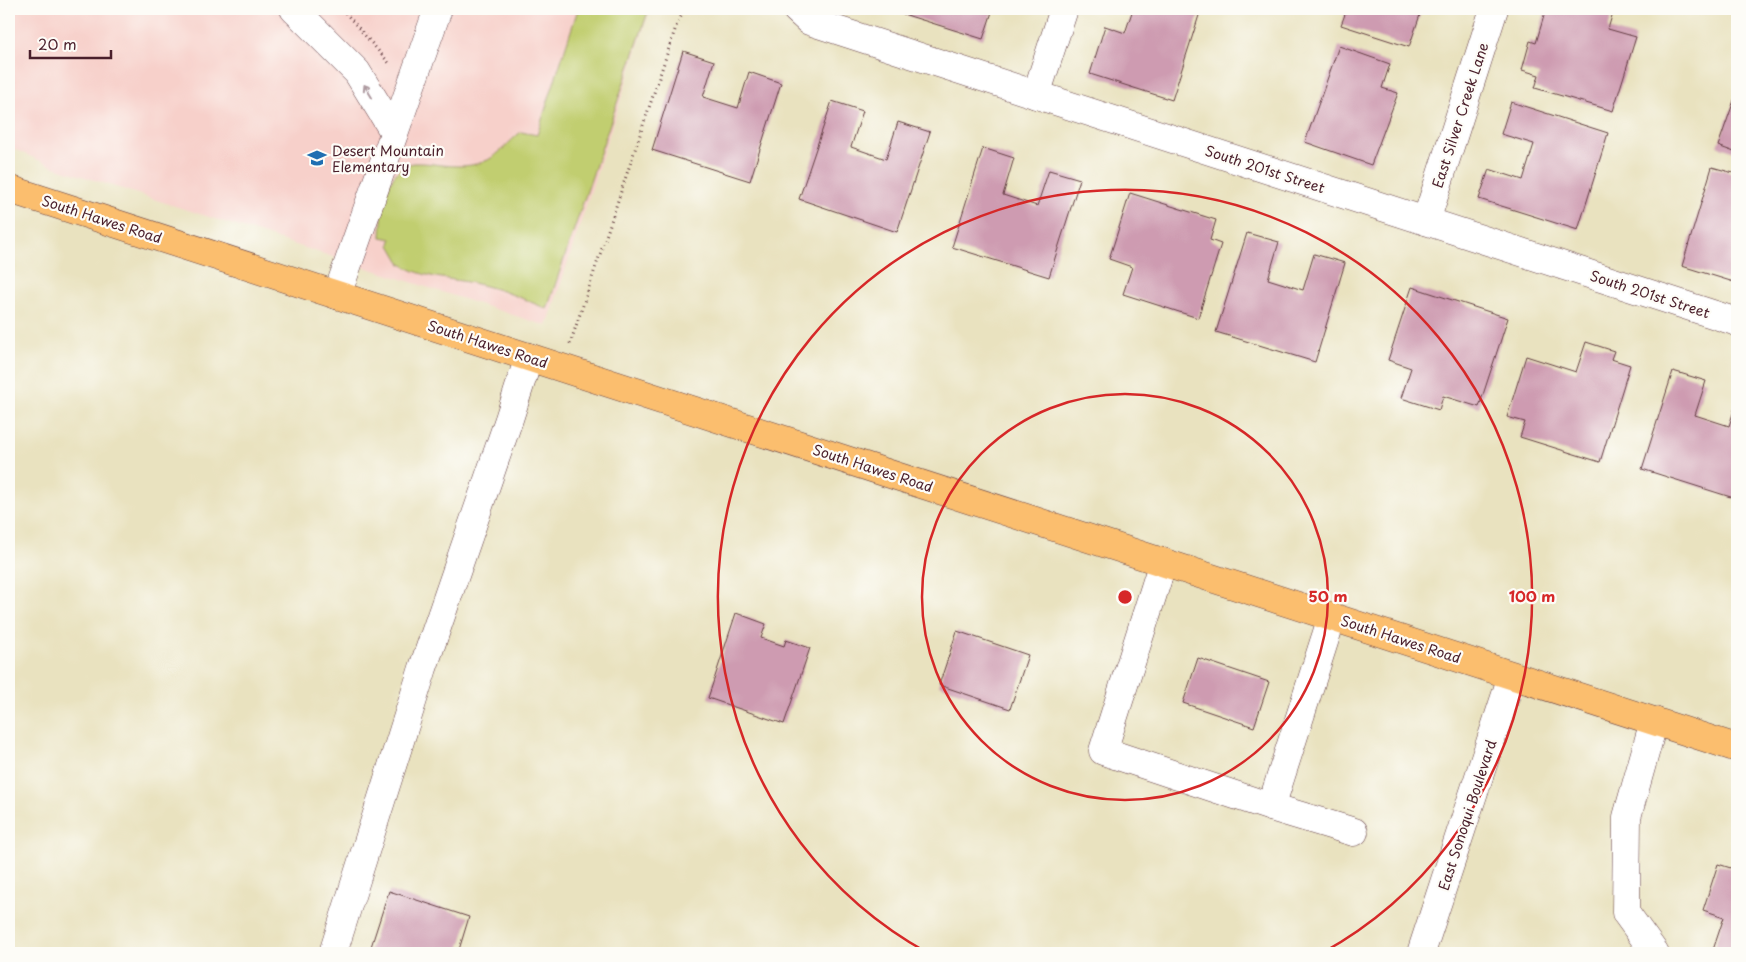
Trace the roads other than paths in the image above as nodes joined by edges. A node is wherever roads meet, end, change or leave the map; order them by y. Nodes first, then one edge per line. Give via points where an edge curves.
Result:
1 (294, 9) edge
2 (438, 9) edge
3 (796, 9) edge
4 (1064, 9) edge
5 (1494, 9) edge
6 (1036, 95) junction
7 (394, 132) junction
8 (9, 189) edge
9 (1426, 221) junction
10 (336, 295) junction
11 (1737, 322) edge
12 (529, 357) junction
13 (1163, 562) junction
14 (1332, 617) junction
15 (1512, 676) junction
16 (1654, 722) junction
17 (1737, 748) edge
18 (1271, 807) junction
19 (1354, 832) dead end
20 (333, 953) edge
21 (1421, 953) edge
22 (1655, 953) edge

7 -> 1 street via 357,72
2 - 7 street
3 - 6 street, South 201st Street via 809,21
4 - 6 street
5 - 9 street, East Silver Creek Lane
6 - 9 street, South 201st Street
7 - 10 street
8 - 10 main road, South Hawes Road
9 - 11 street, South 201st Street
10 - 12 main road, South Hawes Road
12 - 13 main road, South Hawes Road
12 - 20 street via 420,678
13 - 14 main road, South Hawes Road
13 - 18 street via 1103,751
14 - 15 main road, South Hawes Road
14 - 18 street
15 - 16 main road, South Hawes Road
15 - 21 street, East Sonoqui Boulevard
16 - 17 main road, South Hawes Road
16 - 22 street via 1627,817 1626,913
18 - 19 street

